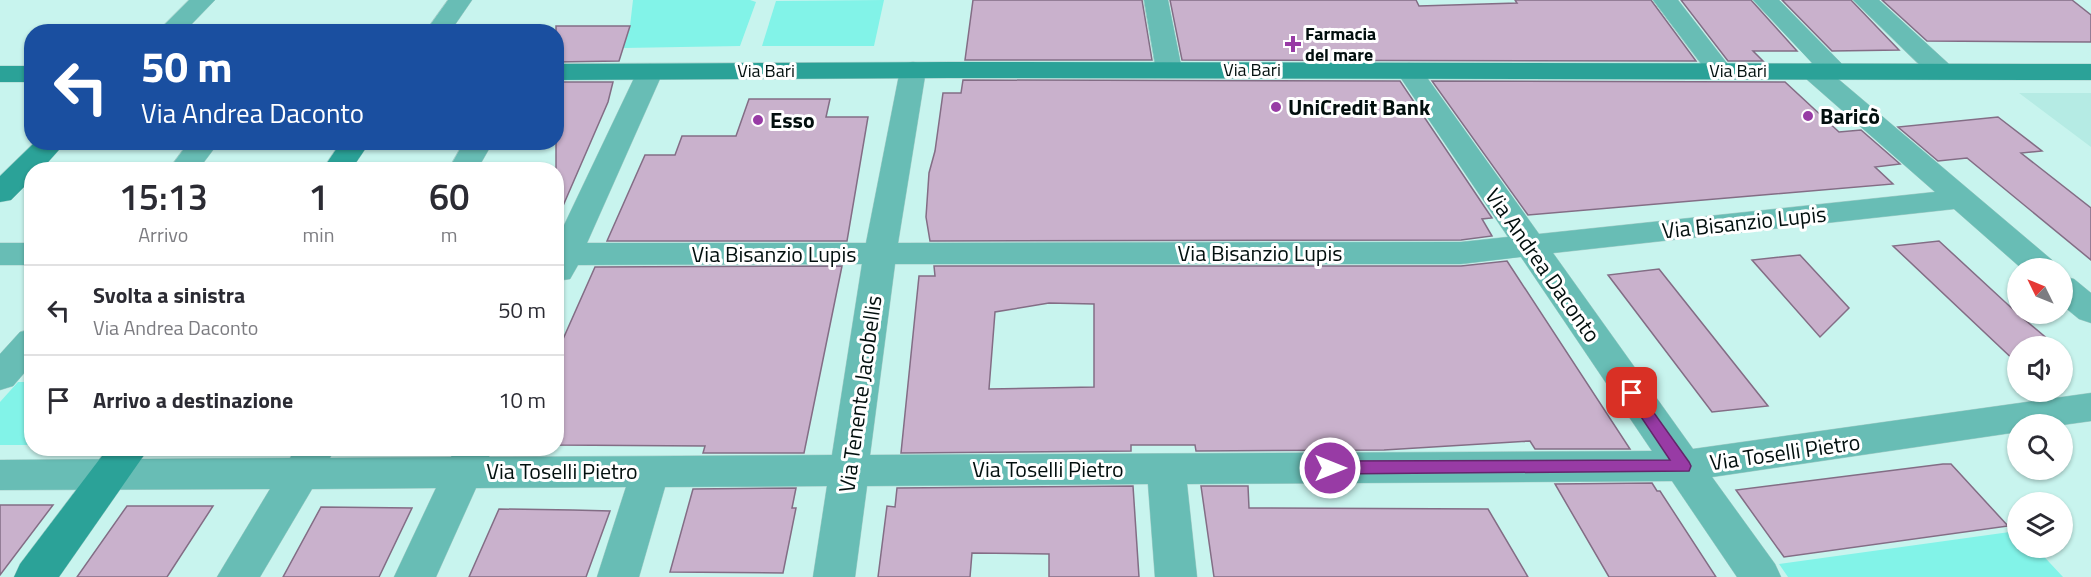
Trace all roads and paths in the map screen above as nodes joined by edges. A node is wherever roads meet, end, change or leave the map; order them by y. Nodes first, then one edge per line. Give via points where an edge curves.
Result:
1 (202, 0) edge
2 (460, 0) edge
3 (1156, 0) edge
4 (1665, 0) edge
5 (1765, 0) edge
6 (1865, 0) edge
7 (177, 24) edge
8 (443, 24) edge
9 (913, 70) junction
10 (1169, 70) junction
11 (1409, 71) junction
12 (1720, 71) junction
13 (1824, 71) junction
14 (1941, 71) junction
15 (564, 72) edge
16 (650, 72) junction
17 (2091, 72) edge
18 (44, 150) edge
19 (198, 150) edge
20 (32, 162) edge
21 (189, 162) edge
22 (24, 169) edge
23 (0, 193) edge
24 (1960, 199) junction
25 (1530, 246) junction
26 (564, 253) edge
27 (0, 254) edge
28 (24, 254) edge
29 (880, 254) junction
30 (2029, 258) edge
31 (564, 261) edge
32 (2073, 296) edge
33 (2091, 311) edge
34 (24, 350) edge
35 (0, 377) edge
36 (2091, 407) edge
37 (469, 460) edge
38 (308, 461) edge
39 (120, 462) edge
40 (1683, 466) junction
41 (1166, 468) junction
42 (849, 470) junction
43 (650, 471) junction
44 (0, 475) edge
45 (35, 577) edge
46 (238, 577) edge
47 (416, 577) edge
48 (618, 577) edge
49 (834, 577) edge
50 (1176, 577) edge
51 (1760, 577) edge

1 - 7 street
2 - 8 street
3 - 10 street
4 - 12 street
5 - 13 street
6 - 14 street
9 - 10 main road, Via Bari
9 - 16 main road, Via Bari
9 - 29 street, Via Tenente Jacobellis
10 - 11 main road, Via Bari
11 - 12 main road, Via Bari
11 - 25 street, Via Andrea Daconto
12 - 13 main road, Via Bari
13 - 14 main road, Via Bari
13 - 24 street
14 - 17 main road, Via Bari
15 - 16 main road, Via Bari
16 - 26 street
18 - 20 main road
19 - 21 street
22 - 23 main road
24 - 25 street, Via Bisanzio Lupis
24 - 30 street
25 - 29 street, Via Bisanzio Lupis via 1461,253
25 - 40 street, Via Andrea Daconto
27 - 28 street
29 - 31 street, Via Bisanzio Lupis
29 - 42 street, Via Tenente Jacobellis
32 - 33 street
34 - 35 street
36 - 40 street, Via Toselli Pietro
37 - 38 street, Via Toselli Pietro
37 - 43 street, Via Toselli Pietro
37 - 47 street
38 - 39 street, Via Toselli Pietro
38 - 46 street
39 - 44 street, Via Toselli Pietro
39 - 45 main road
40 - 41 street, Via Toselli Pietro
40 - 51 street, Via Andrea Daconto
41 - 42 street, Via Toselli Pietro
41 - 50 street
42 - 43 street, Via Toselli Pietro
42 - 49 street, Via Tenente Jacobellis
43 - 48 street

